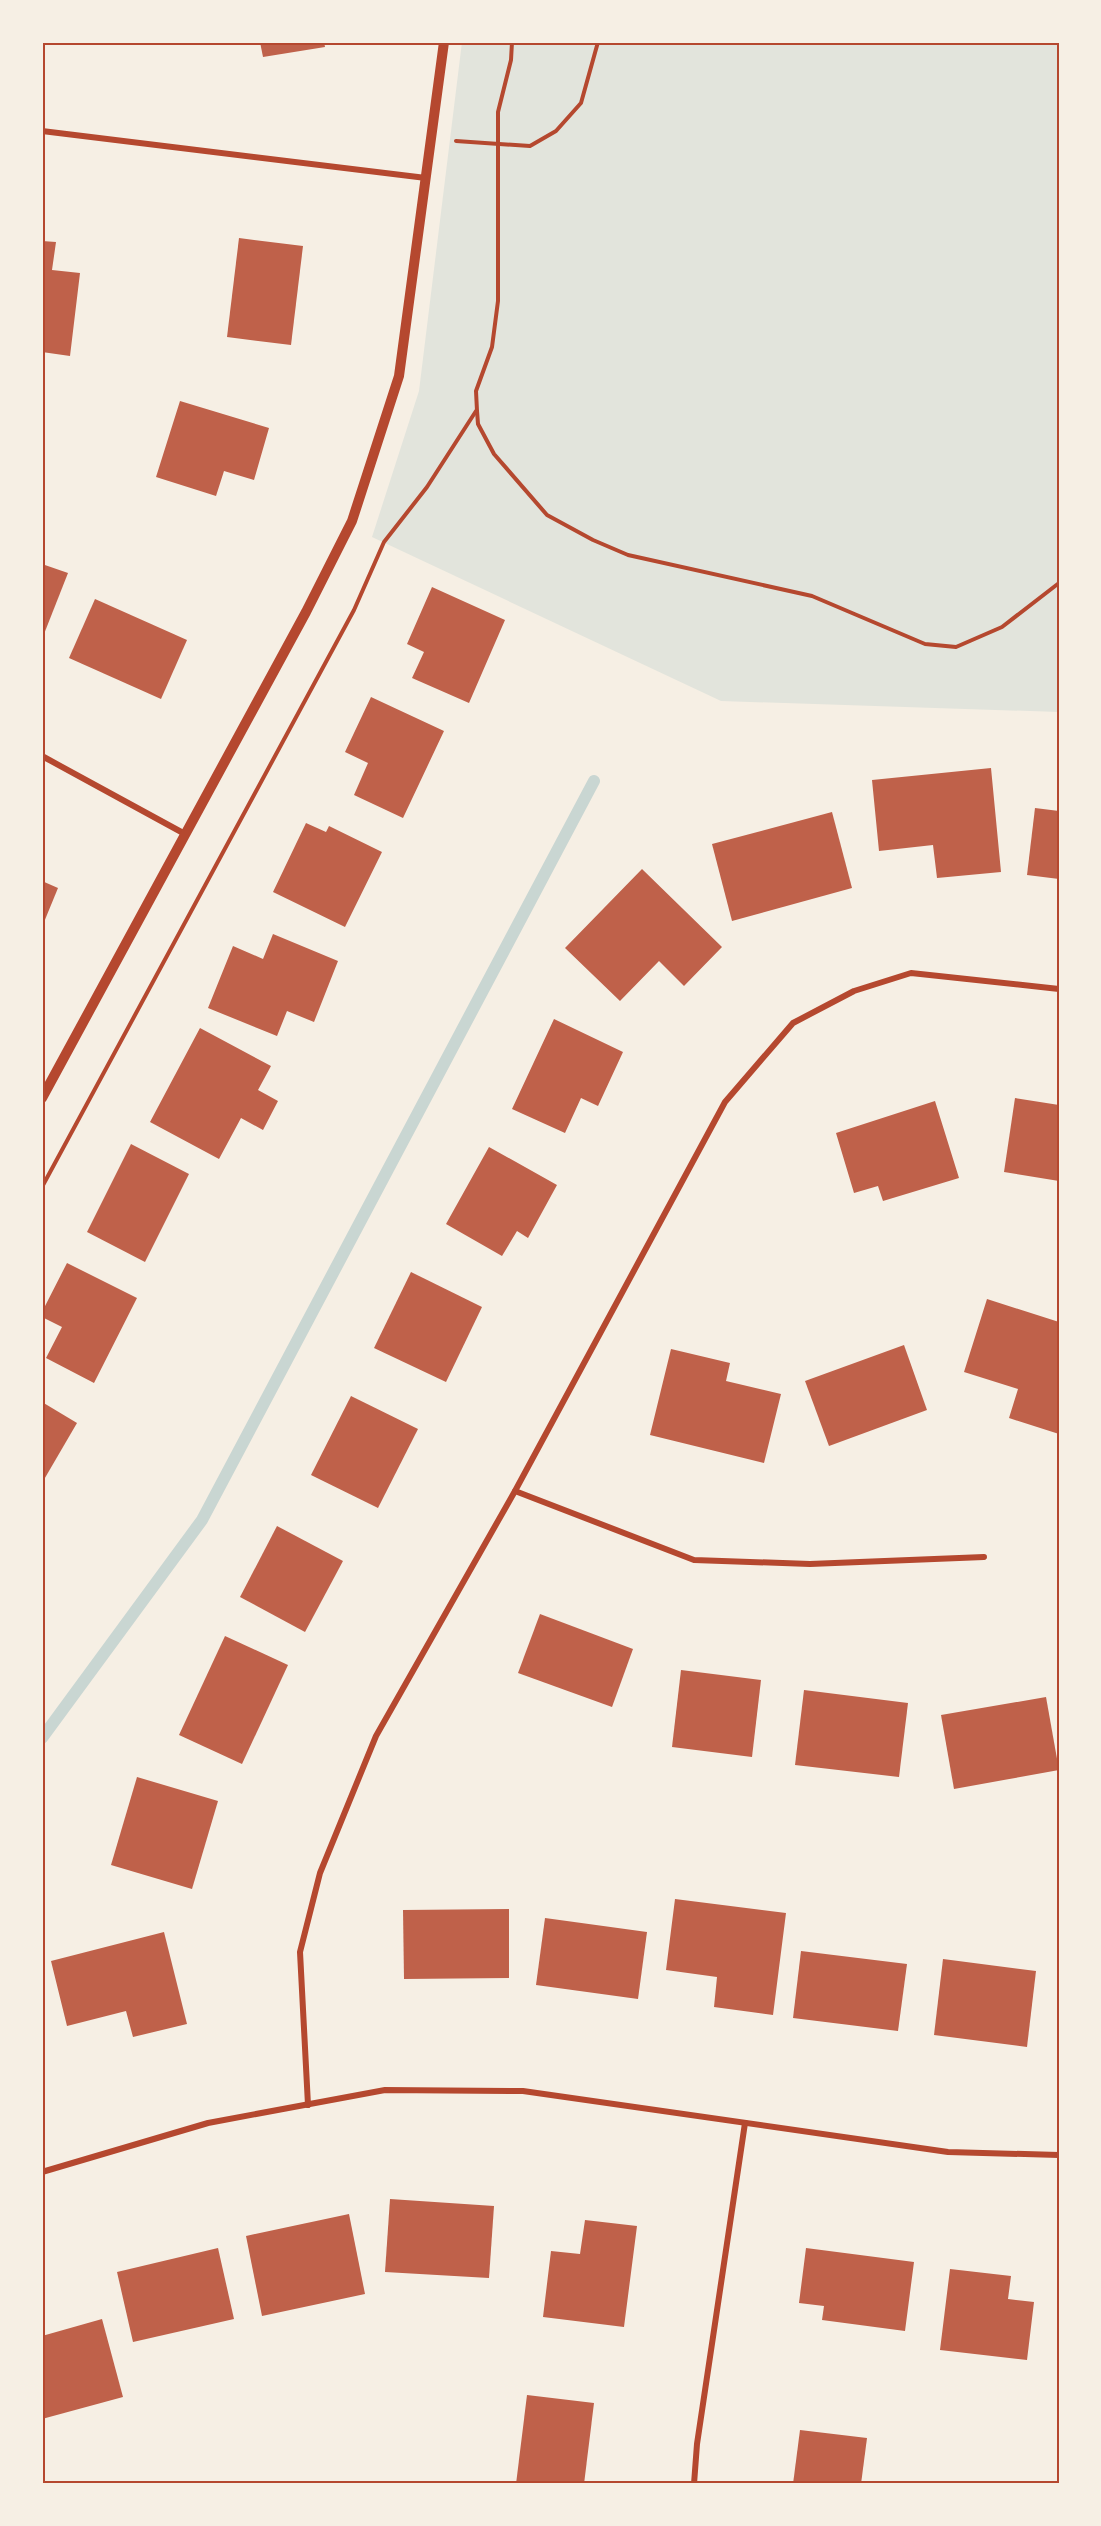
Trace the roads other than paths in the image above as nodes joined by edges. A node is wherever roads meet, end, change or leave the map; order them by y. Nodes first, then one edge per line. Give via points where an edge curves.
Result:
1 (444, 42) edge
2 (42, 131) edge
3 (426, 178) junction
4 (42, 756) edge
5 (185, 834) junction
6 (1059, 989) edge
7 (42, 1098) edge
8 (515, 1491) junction
9 (984, 1557) dead end
10 (309, 2105) junction
11 (745, 2123) junction
12 (1059, 2155) edge
13 (42, 2172) edge
14 (694, 2484) edge

1 - 3 street
2 - 3 street
3 - 5 street via 399,376 352,521
4 - 5 street
5 - 7 street
6 - 8 street via 911,973 854,991 794,1023 725,1102
8 - 9 street via 694,1560 810,1564
8 - 10 street via 376,1736 320,1872 300,1952
10 - 11 street via 385,2090 523,2091
10 - 13 street via 208,2123
11 - 12 street via 948,2152
11 - 14 street

